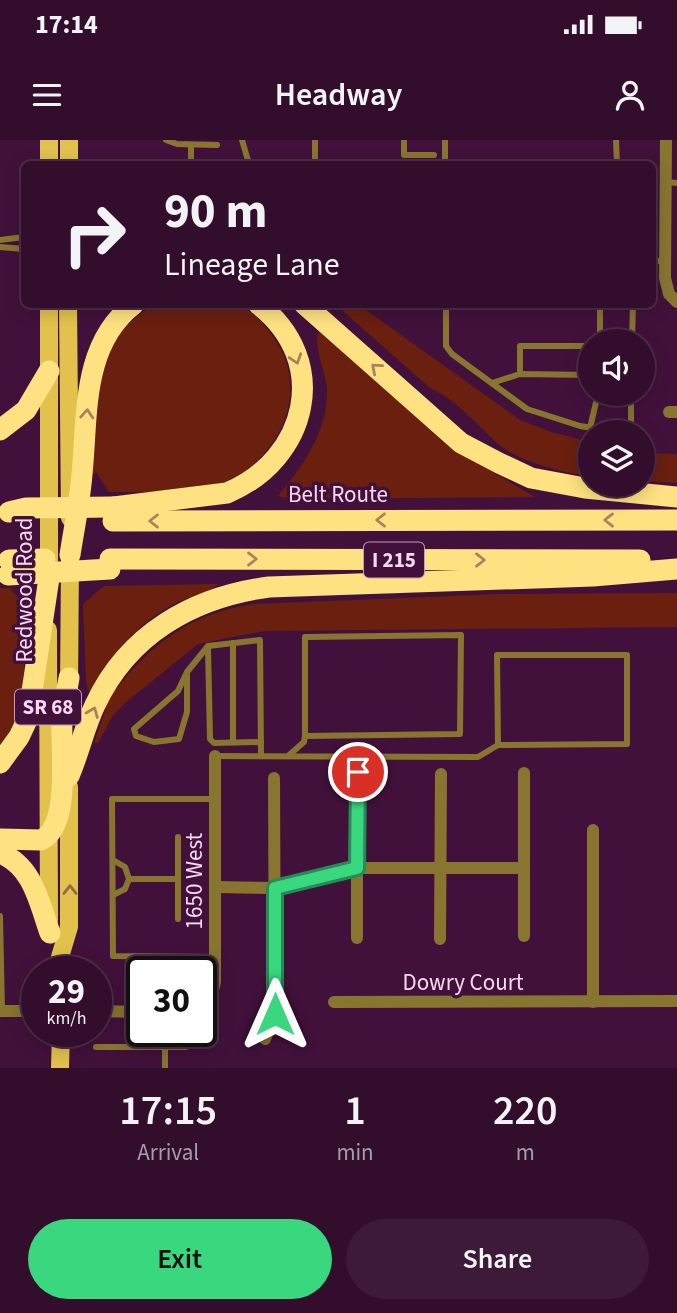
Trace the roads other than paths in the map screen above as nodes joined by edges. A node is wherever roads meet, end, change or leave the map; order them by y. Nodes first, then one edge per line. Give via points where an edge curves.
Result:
1 (48, 140) edge
2 (69, 140) edge
3 (166, 140) edge
4 (242, 140) edge
5 (315, 140) edge
6 (404, 140) edge
7 (445, 140) edge
8 (616, 140) edge
9 (666, 140) edge
10 (191, 145) junction
11 (217, 145) dead end
12 (434, 155) dead end
13 (315, 158) dead end
14 (49, 161) edge
15 (69, 161) edge
16 (191, 161) edge
17 (248, 161) edge
18 (445, 161) edge
19 (617, 161) edge
20 (671, 183) edge
21 (21, 237) edge
22 (0, 240) edge
23 (0, 247) edge
24 (21, 249) edge
25 (658, 264) edge
26 (674, 300) edge
27 (49, 308) edge
28 (68, 308) edge
29 (130, 308) edge
30 (262, 308) edge
31 (308, 308) edge
32 (446, 308) edge
33 (600, 308) edge
34 (633, 308) edge
35 (600, 329) edge
36 (632, 329) edge
37 (578, 346) edge
38 (49, 371) junction
39 (520, 374) junction
40 (578, 375) edge
41 (492, 383) junction
42 (578, 424) edge
43 (0, 430) edge
44 (677, 497) edge
45 (113, 514) junction
46 (5, 517) edge
47 (677, 520) edge
48 (70, 555) junction
49 (677, 560) edge
50 (4, 567) edge
51 (677, 569) edge
52 (49, 578) junction
53 (233, 643) junction
54 (208, 646) junction
55 (187, 672) junction
56 (69, 678) junction
57 (305, 736) junction
58 (233, 742) junction
59 (261, 742) junction
60 (498, 745) junction
61 (215, 756) joint
62 (261, 756) junction
63 (288, 756) junction
64 (0, 763) edge
65 (358, 772) dead end
66 (441, 774) dead end
67 (524, 774) dead end
68 (69, 776) junction
69 (274, 778) dead end
70 (215, 799) junction
71 (593, 830) dead end
72 (48, 836) junction
73 (177, 838) dead end
74 (0, 839) edge
75 (0, 853) edge
76 (113, 860) junction
77 (357, 868) junction
78 (441, 868) junction
79 (524, 868) junction
80 (129, 879) junction
81 (177, 879) junction
82 (215, 887) junction
83 (275, 888) junction
84 (113, 895) junction
85 (0, 916) edge
86 (178, 919) dead end
87 (50, 933) junction
88 (524, 936) dead end
89 (357, 938) dead end
90 (440, 939) dead end
91 (58, 956) edge
92 (63, 956) edge
93 (126, 956) edge
94 (215, 956) edge
95 (677, 1001) edge
96 (334, 1002) dead end
97 (593, 1002) junction
98 (1, 1011) edge
99 (21, 1011) edge
100 (265, 1039) dead end
101 (61, 1047) edge
102 (165, 1047) edge
103 (60, 1068) edge
104 (165, 1068) edge

1 - 14 main road
2 - 15 main road
3 - 10 lane
4 - 17 lane
5 - 13 lane
6 - 12 lane via 404,155
7 - 18 lane
8 - 19 lane
9 - 20 street
10 - 11 lane
10 - 16 lane
20 - 25 street
21 - 22 lane
23 - 24 lane
25 - 26 street
27 - 38 main road, Redwood Road / SR 68
28 - 48 main road, Redwood Road / SR 68
48 -> 29 highway via 90,378 109,330
30 -> 45 highway via 287,336 301,374 299,416 289,443 258,476 227,493
44 -> 31 highway via 531,478 499,463 461,443
32 - 41 lane via 447,350
33 - 35 lane
34 - 36 lane
37 - 39 lane via 520,346
38 - 43 highway via 26,410
38 - 52 main road, Redwood Road / SR 68
39 - 40 lane
39 - 41 lane
41 - 42 lane via 527,409
45 - 46 highway, Belt Route / I 215
47 -> 45 highway, Belt Route / I 215
48 - 56 main road, Redwood Road / SR 68
50 -> 49 highway, I 215, bridge via 209,559
68 -> 51 highway via 95,704 118,665 158,628 213,598 269,587
52 - 64 highway via 29,714
52 - 72 main road, Redwood Road / SR 68
53 - 54 lane
53 - 58 lane
53 - 59 lane via 260,640
54 - 55 lane
54 - 58 lane via 209,739
55 - 55 lane via 178,691 134,729 136,736 154,742 179,739 187,712
56 - 68 main road, Redwood Road / SR 68
56 - 72 highway via 62,714 60,811
57 - 57 lane via 305,637 461,635 460,734
57 - 63 lane
58 - 59 lane
59 - 62 lane
60 - 60 lane via 497,655 627,655 627,744
60 - 63 lane via 478,757
61 - 62 lane
61 - 70 street, 1650 West
62 - 63 lane
65 - 77 street
66 - 78 street
67 - 79 street
92 -> 68 main road, Redwood Road / SR 68 via 69,928
69 - 83 street
70 - 76 lane via 112,799
70 - 82 street, 1650 West
71 - 97 street
72 - 74 highway
72 - 87 main road, Redwood Road / SR 68
73 - 81 lane
75 - 87 highway via 13,858 30,878
76 - 80 lane via 125,867
76 - 84 lane
77 - 78 street
77 - 83 street
77 - 89 street
78 - 79 street
78 - 90 street
79 - 88 street
80 - 81 lane
80 - 84 lane via 125,890
81 - 86 lane
82 - 83 street
82 - 94 street, 1650 West
83 - 100 street via 275,1014
84 - 93 lane via 113,956
85 - 98 lane
87 - 91 main road, Redwood Road / SR 68
95 - 97 street, Dowry Court
96 - 97 street, Dowry Court
98 - 99 street
101 - 103 main road
102 - 104 lane

